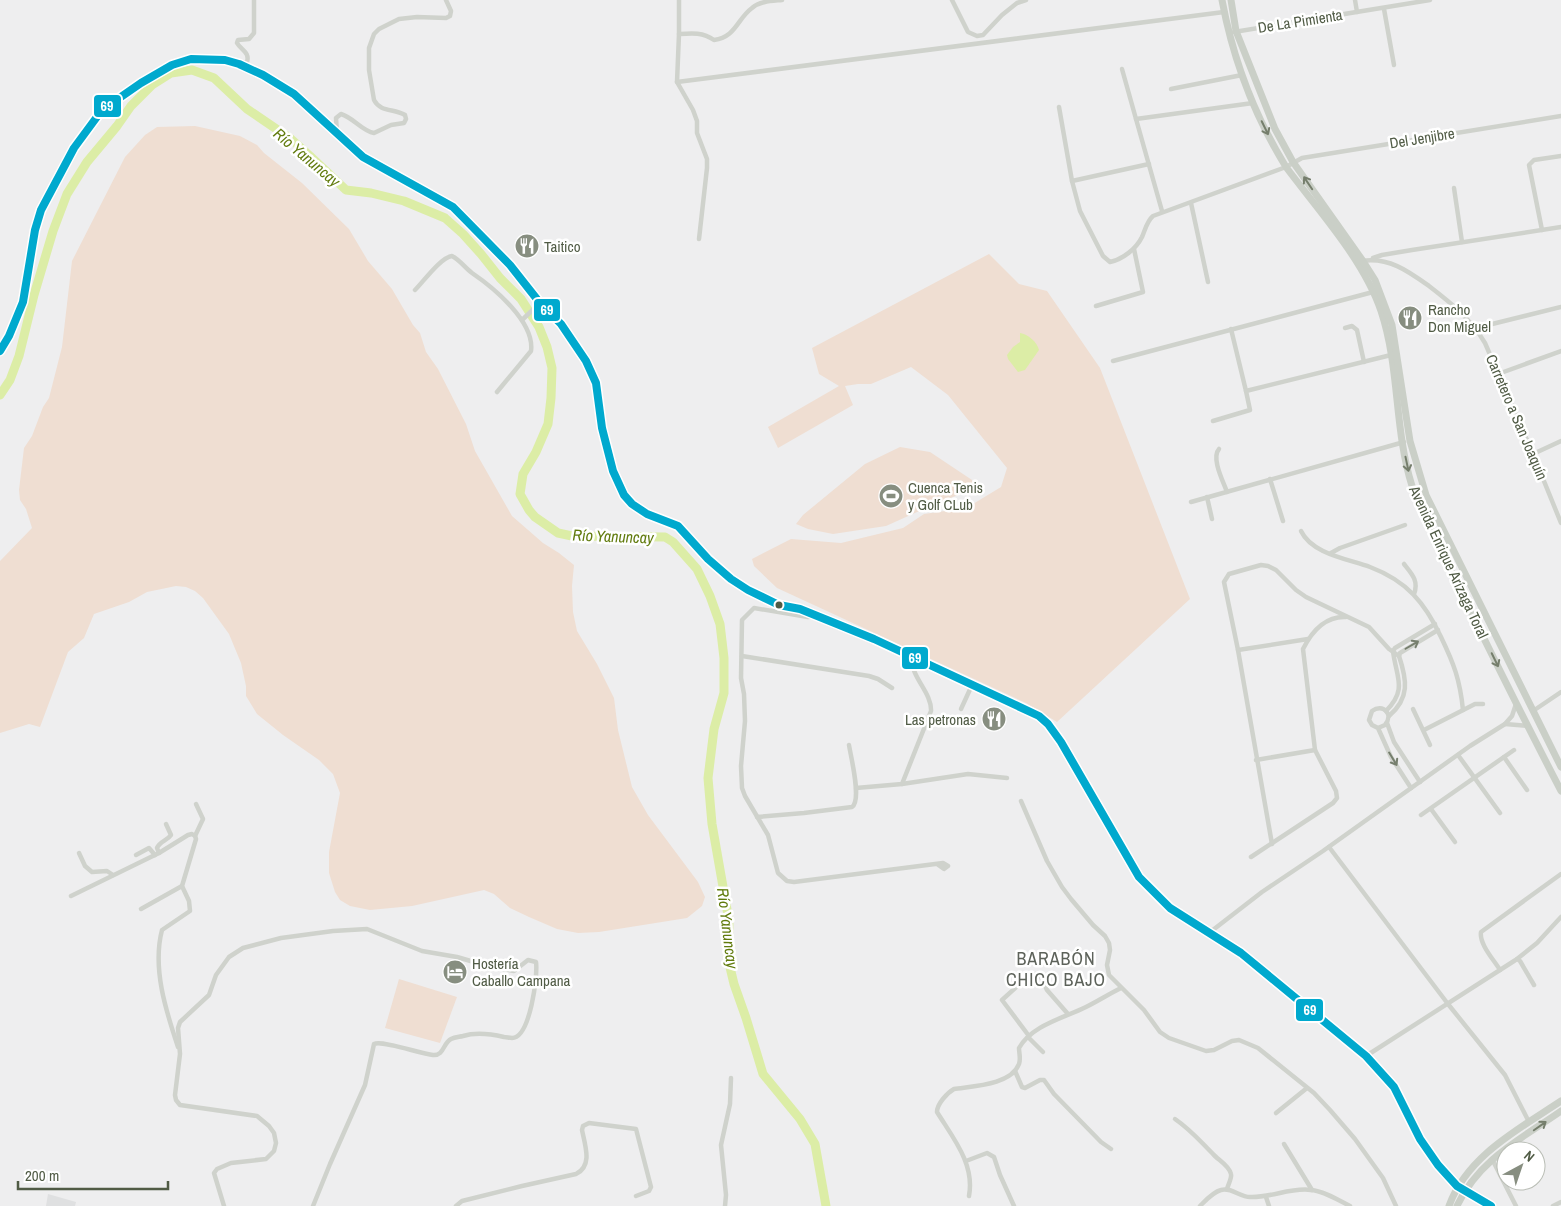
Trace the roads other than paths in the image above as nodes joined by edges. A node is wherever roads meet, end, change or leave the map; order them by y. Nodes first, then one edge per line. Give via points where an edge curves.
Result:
1 (254, 0) edge
2 (446, 0) edge
3 (679, 0) edge
4 (782, 0) edge
5 (952, 0) edge
6 (1026, 0) edge
7 (1222, 0) edge
8 (1230, 0) edge
9 (1355, 0) edge
10 (1430, 0) edge
11 (1384, 9) junction
12 (1224, 12) junction
13 (1357, 12) junction
14 (1232, 33) junction
15 (679, 34) junction
16 (240, 64) junction
17 (1394, 65) dead end
18 (1122, 69) dead end
19 (1242, 75) junction
20 (677, 82) junction
21 (1171, 88) dead end
22 (1253, 103) junction
23 (1059, 107) dead end
24 (1561, 116) edge
25 (1136, 119) junction
26 (336, 134) junction
27 (1561, 156) edge
28 (1294, 162) junction
29 (1149, 164) junction
30 (1286, 167) junction
31 (1072, 181) junction
32 (1454, 188) dead end
33 (1191, 203) junction
34 (1162, 211) junction
35 (1561, 227) edge
36 (1542, 230) junction
37 (699, 239) dead end
38 (1462, 242) junction
39 (1134, 249) junction
40 (1372, 259) junction
41 (1360, 261) junction
42 (1208, 282) dead end
43 (415, 290) dead end
44 (1373, 292) junction
45 (538, 306) junction
46 (1096, 306) dead end
47 (1561, 307) edge
48 (524, 318) junction
49 (1345, 328) dead end
50 (1476, 328) junction
51 (1230, 329) junction
52 (0, 351) edge
53 (1561, 351) edge
54 (1391, 355) junction
55 (1113, 361) dead end
56 (1364, 362) junction
57 (1498, 374) junction
58 (1246, 391) junction
59 (497, 392) dead end
60 (1213, 421) dead end
61 (1561, 441) edge
62 (1407, 442) junction
63 (1219, 449) dead end
64 (1533, 454) junction
65 (1270, 479) junction
66 (1227, 492) junction
67 (1207, 498) junction
68 (1191, 502) dead end
69 (1212, 519) dead end
70 (1283, 521) dead end
71 (1561, 523) edge
72 (1405, 525) dead end
73 (1301, 531) dead end
74 (1331, 553) junction
75 (1404, 564) dead end
76 (1414, 594) junction
77 (816, 615) junction
78 (1350, 618) junction
79 (1435, 624) junction
80 (1438, 630) junction
81 (1308, 639) junction
82 (1238, 650) junction
83 (1392, 651) junction
84 (742, 656) junction
85 (1399, 656) junction
86 (912, 657) junction
87 (972, 685) junction
88 (892, 688) dead end
89 (1561, 692) edge
90 (1484, 704) dead end
91 (1516, 704) junction
92 (961, 709) dead end
93 (1413, 709) dead end
94 (1463, 710) junction
95 (1533, 711) junction
96 (1388, 713) junction
97 (1387, 724) junction
98 (1505, 724) junction
99 (1528, 726) junction
100 (1378, 728) junction
101 (1424, 730) junction
102 (849, 745) dead end
103 (1430, 745) dead end
104 (1315, 750) junction
105 (1514, 750) dead end
106 (1458, 755) junction
107 (1504, 757) junction
108 (1256, 760) junction
109 (1561, 767) edge
110 (1007, 778) dead end
111 (1474, 779) junction
112 (1420, 782) junction
113 (902, 784) junction
114 (856, 788) junction
115 (1411, 788) junction
116 (1527, 790) dead end
117 (1561, 791) edge
118 (1021, 801) dead end
119 (196, 804) dead end
120 (1431, 808) junction
121 (1500, 813) dead end
122 (1421, 815) dead end
123 (757, 817) junction
124 (166, 824) dead end
125 (195, 836) junction
126 (1455, 842) dead end
127 (1272, 844) junction
128 (1329, 847) junction
129 (79, 853) dead end
130 (157, 854) junction
131 (136, 855) dead end
132 (1251, 858) dead end
133 (937, 864) dead end
134 (1561, 874) edge
135 (113, 875) junction
136 (182, 886) junction
137 (71, 896) dead end
138 (141, 909) dead end
139 (1561, 917) edge
140 (1209, 933) junction
141 (1517, 959) junction
142 (1500, 970) junction
143 (1534, 985) dead end
144 (1121, 988) junction
145 (1448, 1004) junction
146 (1068, 1014) junction
147 (1029, 1037) junction
148 (1043, 1052) dead end
149 (180, 1054) junction
150 (1366, 1056) junction
151 (1015, 1071) junction
152 (731, 1078) dead end
153 (1307, 1088) junction
154 (1561, 1101) edge
155 (1561, 1111) edge
156 (1276, 1113) dead end
157 (1175, 1120) dead end
158 (1529, 1122) junction
159 (1284, 1144) dead end
160 (1111, 1149) dead end
161 (1492, 1159) junction
162 (966, 1161) junction
163 (1457, 1186) junction
164 (1227, 1189) junction
165 (1312, 1190) junction
166 (1464, 1191) junction
167 (636, 1196) dead end
168 (969, 1196) dead end
169 (1266, 1197) junction
170 (1561, 1202) edge
171 (224, 1206) edge
172 (314, 1206) edge
173 (456, 1206) edge
174 (725, 1206) edge
175 (1014, 1206) edge
176 (1200, 1206) edge
177 (1269, 1206) edge
178 (1350, 1206) edge
179 (1396, 1206) edge
180 (1449, 1206) edge
181 (1457, 1206) edge
182 (1491, 1206) edge
183 (1516, 1206) edge
184 (1553, 1206) edge

1 - 16 street via 254,33 237,43 248,57 247,62
2 - 26 street via 450,16 399,19 378,29 369,48 374,100 382,108 404,115 404,123 391,125 374,134 341,114 336,118
3 - 15 street
4 - 15 street via 751,8 732,32 722,39 714,40 699,33
5 - 6 street via 968,32 977,36 983,35 1017,3
7 - 12 main road, Avenida Enrique Arízaga Toral
8 - 14 main road, Avenida Enrique Arízaga Toral
9 - 13 street
10 - 11 street, De La Pimienta
11 - 13 street, De La Pimienta
11 - 17 street
12 - 14 main road, Avenida Enrique Arízaga Toral
12 - 20 street
13 - 14 street, De La Pimienta
14 - 19 main road, Avenida Enrique Arízaga Toral
14 - 28 main road, Avenida Enrique Arízaga Toral via 1275,129
15 - 20 street
16 - 26 street via 294,94
16 - 52 street via 191,59 172,64 102,110 74,148 41,210 23,302 10,336
18 - 25 street
19 - 21 street
19 - 22 main road, Avenida Enrique Arízaga Toral
20 - 37 street via 693,110 697,134 707,159
22 - 25 street
22 -> 30 main road, Avenida Enrique Arízaga Toral
23 - 31 street
24 - 28 street, Del Jenjibre via 1310,155
25 - 29 street
26 - 45 street via 374,164 453,207 510,265
27 - 36 street via 1534,160 1529,166
28 - 30 street, Del Jenjibre
41 -> 28 main road, Avenida Enrique Arízaga Toral
29 - 31 street
29 - 34 street
30 - 33 street, Del Jenjibre
30 - 41 main road, Avenida Enrique Arízaga Toral
31 - 39 street via 1082,217 1107,261
32 - 38 street
33 - 34 street, Del Jenjibre
33 - 42 street
34 - 39 street via 1150,219
35 - 36 street
36 - 38 street
38 - 40 street
39 - 46 street via 1143,292
40 - 41 street, Carretero a San Joaquín
40 - 50 street, Carretero a San Joaquín via 1394,264 1412,273 1450,302
41 - 44 main road, Avenida Enrique Arízaga Toral
41 - 62 main road, Avenida Enrique Arízaga Toral via 1375,280 1392,325
43 - 48 street via 442,261 452,256
44 - 51 street
44 - 54 main road, Avenida Enrique Arízaga Toral
45 - 48 street
45 - 77 street via 560,324 590,368 596,383 612,471 632,504 647,514 678,526 708,559 748,590
47 - 50 street
48 - 59 street via 531,351
49 - 56 street via 1352,326 1357,330
50 - 57 street, Carretero a San Joaquín
51 - 55 street
51 - 58 street
53 - 57 street
54 - 56 street
54 - 62 main road, Avenida Enrique Arízaga Toral
56 - 58 street
57 - 64 street, Carretero a San Joaquín
58 - 60 street via 1250,410
61 - 64 street
62 - 65 street
62 -> 91 main road, Avenida Enrique Arízaga Toral via 1412,485 1420,505
62 - 95 main road, Avenida Enrique Arízaga Toral via 1426,495
63 - 66 street via 1216,458
64 - 71 street, Carretero a San Joaquín
65 - 66 street
65 - 70 street
66 - 67 street
67 - 68 street
67 - 69 street
72 - 74 street
73 - 74 street via 1310,543
74 - 76 street via 1370,567
75 - 76 street via 1416,580
76 - 79 street
77 - 84 street via 808,617 754,608 742,620
77 - 86 street
78 - 81 street via 1332,618 1316,628
78 - 82 street via 1306,597 1268,566 1242,570 1229,574 1224,582
78 - 83 street via 1369,627
79 - 80 street
79 - 83 street
85 -> 80 street via 1406,648
80 - 94 street via 1454,665
81 - 82 street
81 - 104 street via 1303,649
82 - 108 street
83 - 85 street
83 - 96 street via 1400,688
84 - 88 street via 869,676
84 - 123 street via 745,721 741,782
85 - 96 street via 1405,675 1404,697
86 - 87 street
86 - 113 street via 912,668 931,704 931,711
87 - 92 street
87 - 140 street via 1030,711 1048,724 1139,877 1170,908
89 - 95 street
90 - 94 street
91 - 98 street
91 - 99 main road, Avenida Enrique Arízaga Toral
93 - 101 street
94 - 101 street
95 - 109 main road, Avenida Enrique Arízaga Toral
96 - 97 street
96 - 100 street via 1376,708 1370,714 1371,723
97 - 100 street
97 - 112 street via 1394,742
98 - 99 street
98 - 106 street
99 - 117 main road, Avenida Enrique Arízaga Toral
100 -> 115 street via 1391,757
101 - 103 street
102 - 114 street
104 - 108 street
104 - 127 street via 1337,798
105 - 107 street
106 - 111 street
106 - 112 street
107 - 111 street
107 - 116 street
108 - 127 street
110 - 113 street via 968,774
111 - 120 street
111 - 121 street
112 - 115 street
113 - 114 street
114 - 123 street via 856,803 852,807
115 - 128 street
118 - 144 street via 1062,887 1110,943 1107,970
119 - 125 street via 203,819
120 - 122 street
120 - 126 street
123 - 133 street via 770,841 778,873 787,881
124 - 130 street via 171,835 159,844
125 - 130 street via 188,835
125 - 136 street
127 - 132 street
128 - 140 street
128 - 145 street
129 - 135 street via 92,872 107,871
130 - 131 street via 149,848
130 - 135 street
134 - 142 street via 1482,932 1483,942
135 - 137 street
136 - 138 street
136 - 149 street via 190,911 162,930 158,958 163,999
139 - 141 street
140 - 150 street via 1241,953
141 - 142 street
141 - 143 street
142 - 145 street
144 - 146 street
144 - 153 street via 1169,1038 1206,1051 1232,1041 1246,1042
145 - 150 street
145 - 158 street via 1504,1075
146 - 147 street
146 - 147 street via 1047,990 1040,975 1029,978 1002,1000
147 - 148 street
147 - 151 street via 1019,1048 1020,1063
149 - 171 street via 175,1095 180,1105 257,1116 274,1133 274,1151 266,1159 217,1168 214,1173
149 - 172 street via 180,1022 210,995 216,975 229,957 258,943 306,934 367,929 422,951 502,970 514,971 528,960 536,962 526,1024 517,1037 468,1034 451,1039 435,1056 380,1042 374,1044 365,1085
150 - 163 street via 1394,1086 1420,1139
151 - 160 street via 1025,1088 1044,1080 1054,1094
151 - 162 street via 992,1084 954,1089 937,1107
152 - 174 street via 722,1145
153 - 156 street
153 - 179 street via 1355,1139 1383,1178
154 - 158 main road
161 -> 155 main road
157 - 164 street via 1194,1134 1230,1172
158 - 163 main road via 1491,1150
159 - 165 street
161 - 166 main road
161 - 183 street
162 - 168 street via 971,1178
162 - 175 street via 991,1154
163 - 166 street
163 - 180 main road
164 - 169 street via 1239,1196
164 - 176 street via 1212,1194
165 - 169 street
165 - 178 street
166 - 181 main road
166 - 182 street
167 - 173 street via 651,1187 636,1129 589,1123 582,1130 587,1161 582,1172 462,1201
169 - 177 street
170 - 184 street

